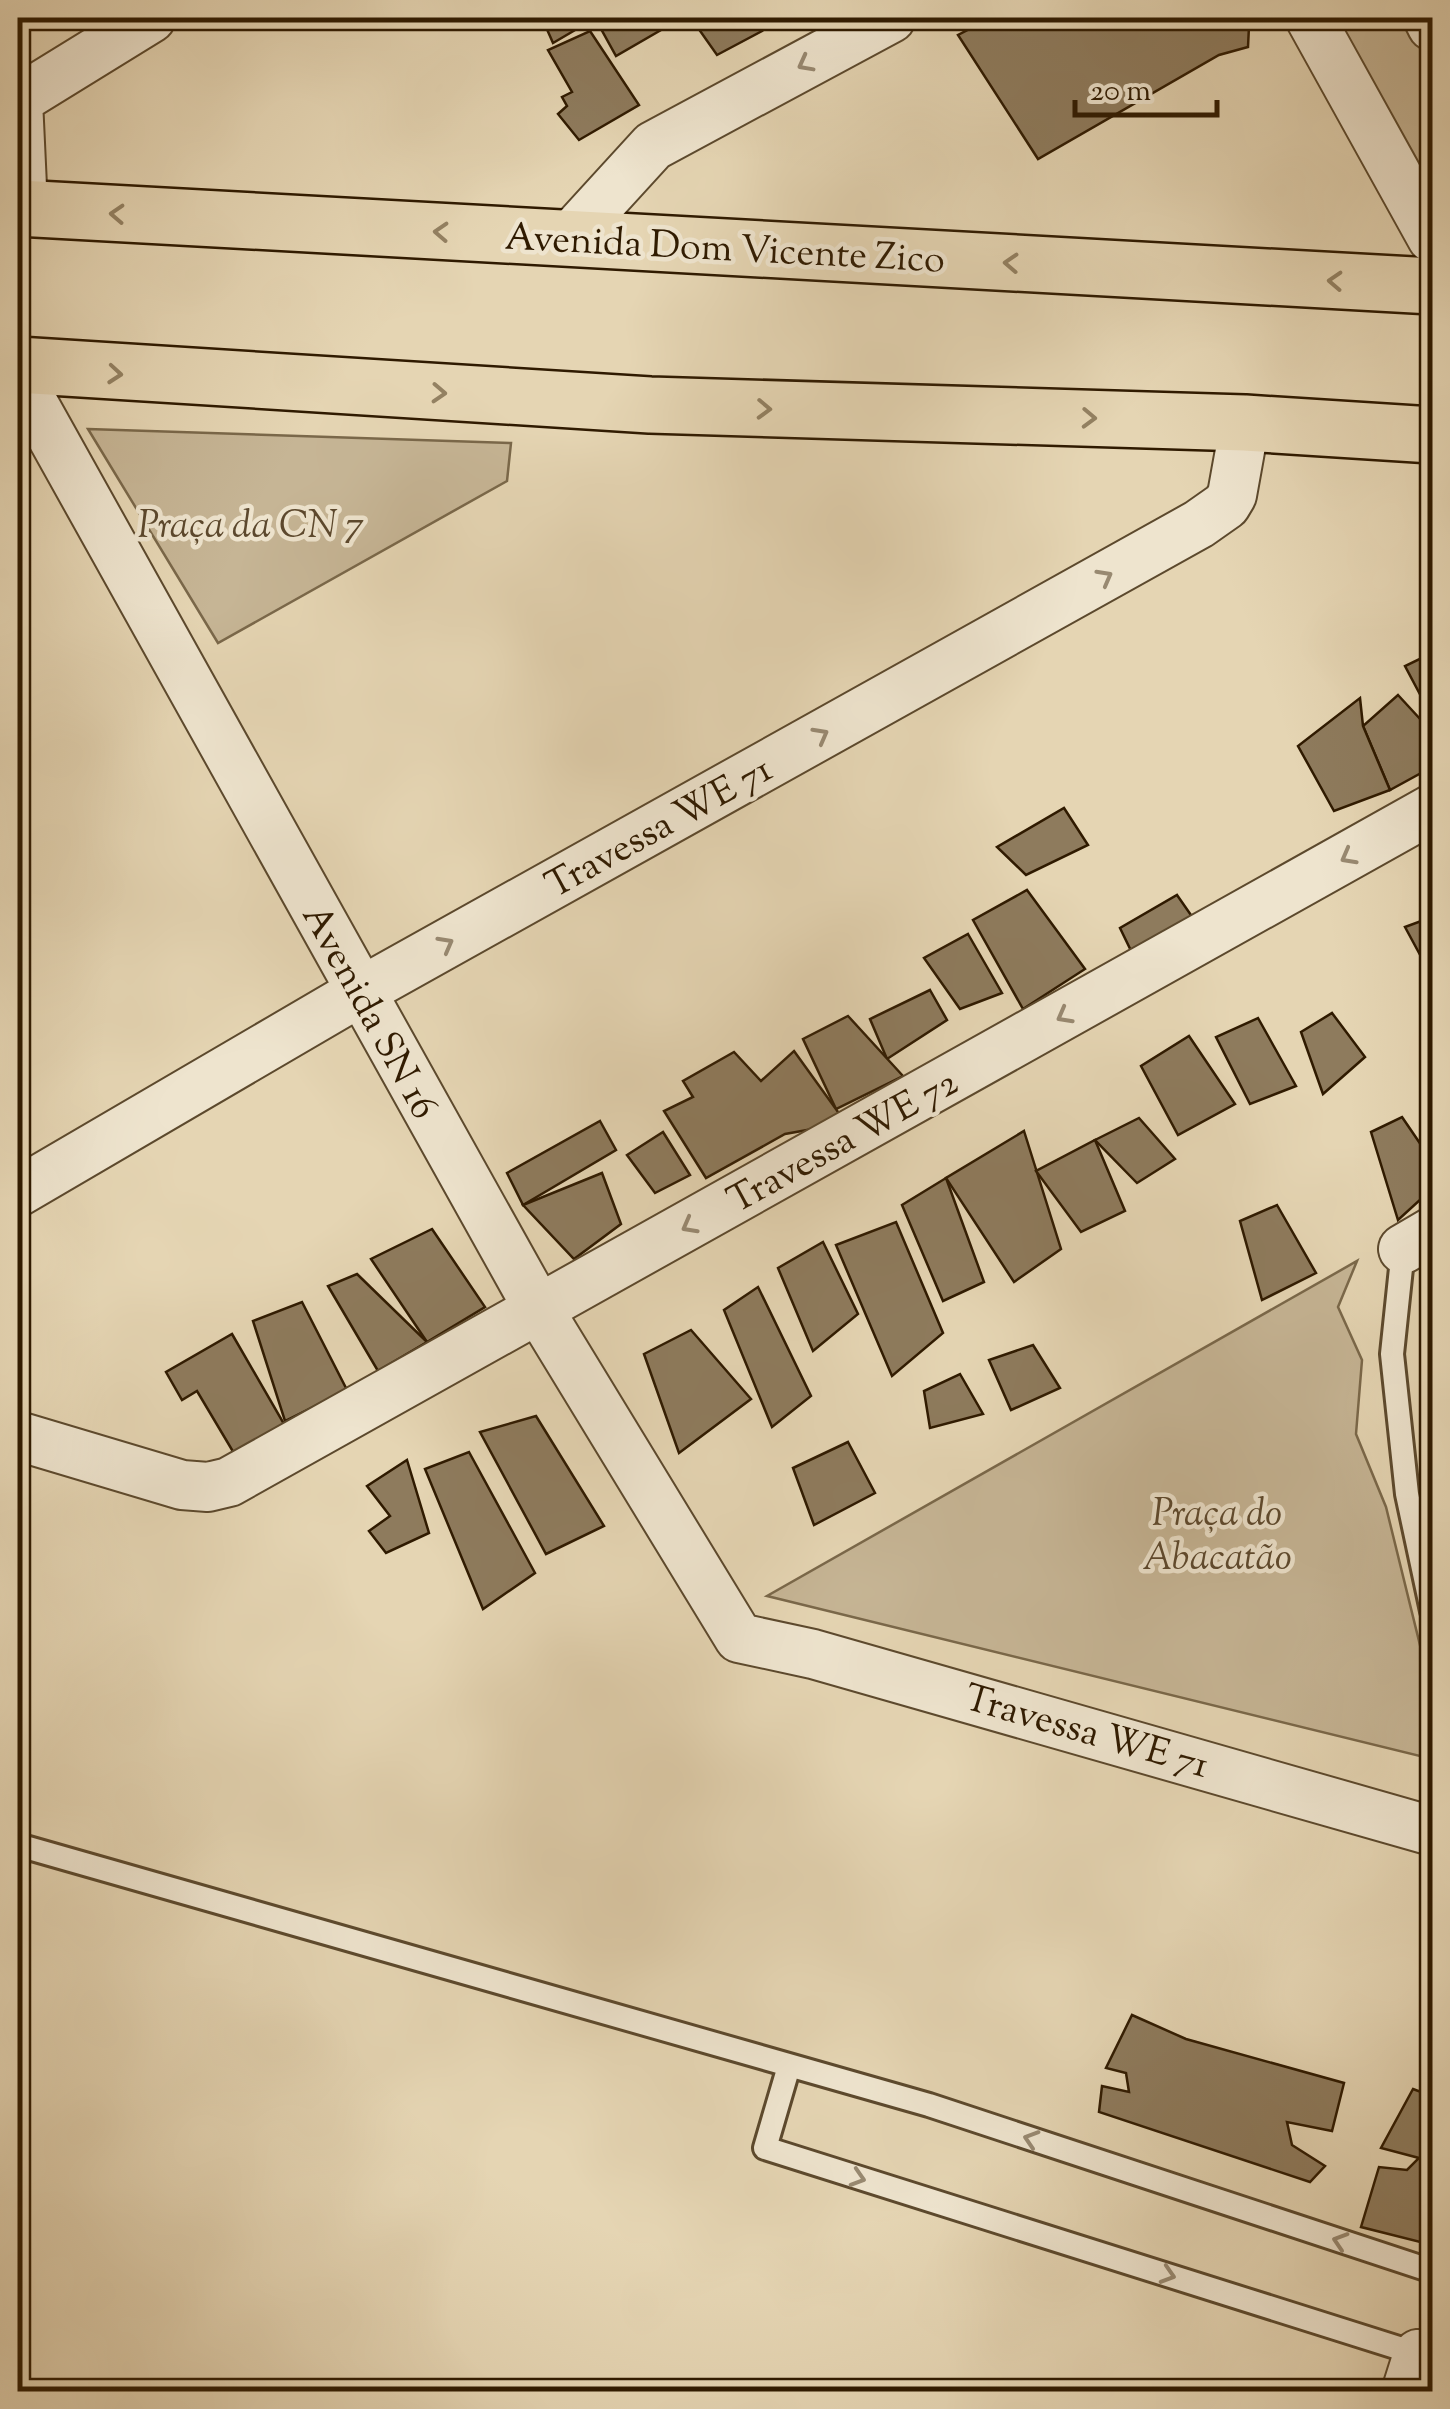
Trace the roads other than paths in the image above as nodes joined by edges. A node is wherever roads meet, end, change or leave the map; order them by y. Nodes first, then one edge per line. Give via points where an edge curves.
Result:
1 (151, 18) edge
2 (891, 18) edge
3 (1310, 18) edge
4 (1428, 18) edge
5 (1432, 26) edge
6 (18, 100) edge
7 (20, 208) edge
8 (1432, 238) edge
9 (568, 239) junction
10 (1432, 286) edge
11 (18, 366) edge
12 (18, 376) edge
13 (1244, 423) junction
14 (1432, 435) edge
15 (1432, 809) edge
16 (360, 992) junction
17 (18, 1192) edge
18 (1418, 1240) edge
19 (538, 1310) junction
20 (18, 1436) edge
21 (1432, 1611) edge
22 (740, 1638) joint
23 (1432, 1831) edge
24 (18, 1845) edge
25 (800, 2069) junction
26 (1432, 2271) edge
27 (1419, 2368) edge

1 - 6 street
2 -> 9 street via 653,146
3 - 8 street
4 - 5 street
6 - 7 street
9 -> 7 main road, Avenida Dom Vicente Zico
10 -> 9 main road, Avenida Dom Vicente Zico
11 -> 13 main road via 650,406
12 - 16 street, Avenida SN 16
13 - 14 main road
16 -> 13 street, Travessa WE 71 via 1199,524 1232,495
15 -> 19 street, Travessa WE 72
16 - 17 street, Travessa WE 71
16 - 19 street, Avenida SN 16
18 - 21 lane via 1392,1354 1407,1494
19 - 20 street, Travessa WE 72 via 251,1472 208,1487
19 - 22 street, Avenida SN 16
22 - 23 street, Travessa WE 71
24 - 25 lane
26 -> 25 lane via 929,2104
25 -> 27 lane via 765,2148

